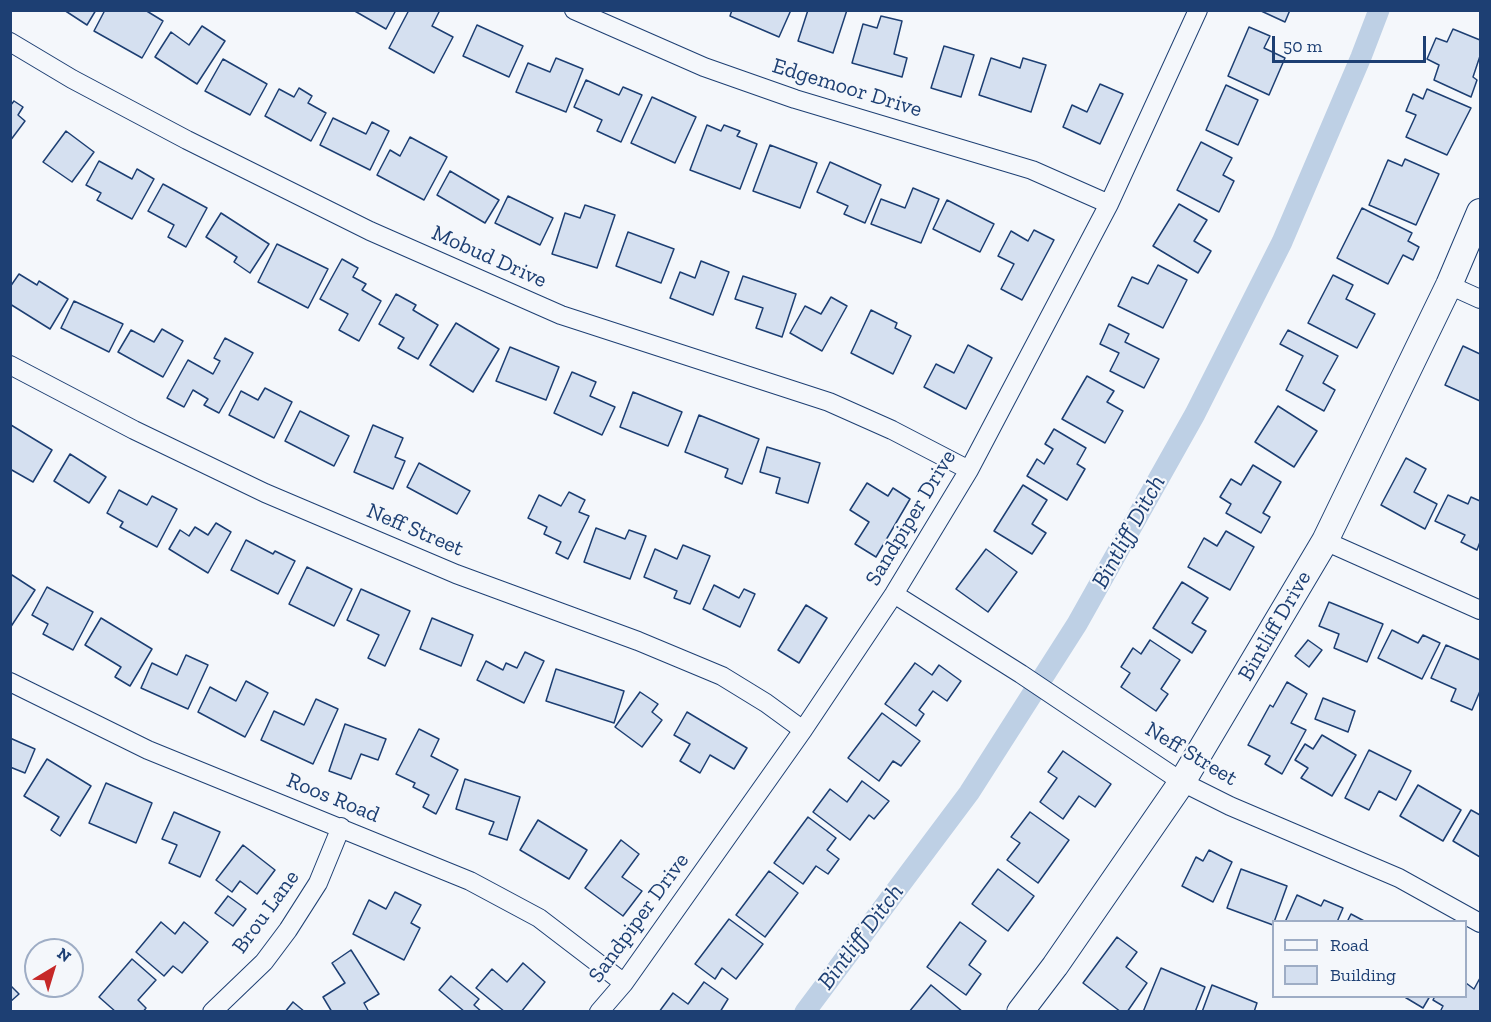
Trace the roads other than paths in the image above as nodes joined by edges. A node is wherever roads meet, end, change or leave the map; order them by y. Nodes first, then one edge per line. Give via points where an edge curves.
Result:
1 (574, 10) edge
2 (1198, 10) edge
3 (10, 42) edge
4 (1109, 204) junction
5 (1480, 212) edge
6 (1449, 285) junction
7 (1480, 299) edge
8 (10, 365) edge
9 (969, 470) junction
10 (1325, 541) junction
11 (894, 594) junction
12 (1480, 610) edge
13 (10, 682) edge
14 (803, 730) junction
15 (1182, 782) junction
16 (341, 827) junction
17 (1480, 923) edge
18 (624, 983) junction
19 (212, 1011) edge
20 (599, 1011) edge
21 (1022, 1011) edge

1 - 4 street, Edgemoor Drive via 704,67 795,99 1032,170
2 - 4 street, Sandpiper Drive
3 - 9 street, Mobud Drive via 187,140 381,235 561,315 829,402
4 - 9 street, Sandpiper Drive
5 - 6 street, Bintliff Drive
6 - 7 street
6 - 10 street, Bintliff Drive
8 - 14 street, Neff Street via 265,493 456,574 722,676
9 - 11 street, Sandpiper Drive
10 - 12 street
10 - 15 street, Bintliff Drive
11 - 14 street, Sandpiper Drive
11 - 15 street, Neff Street
13 - 16 street, Roos Road via 148,750
14 - 18 street, Sandpiper Drive
15 - 17 street, Neff Street via 1399,878
15 - 21 street, Bintliff Drive
16 - 18 street, Roos Road via 470,881 540,918
16 - 19 street, Brou Lane via 318,883 288,930 264,962
18 - 20 street, Sandpiper Drive

